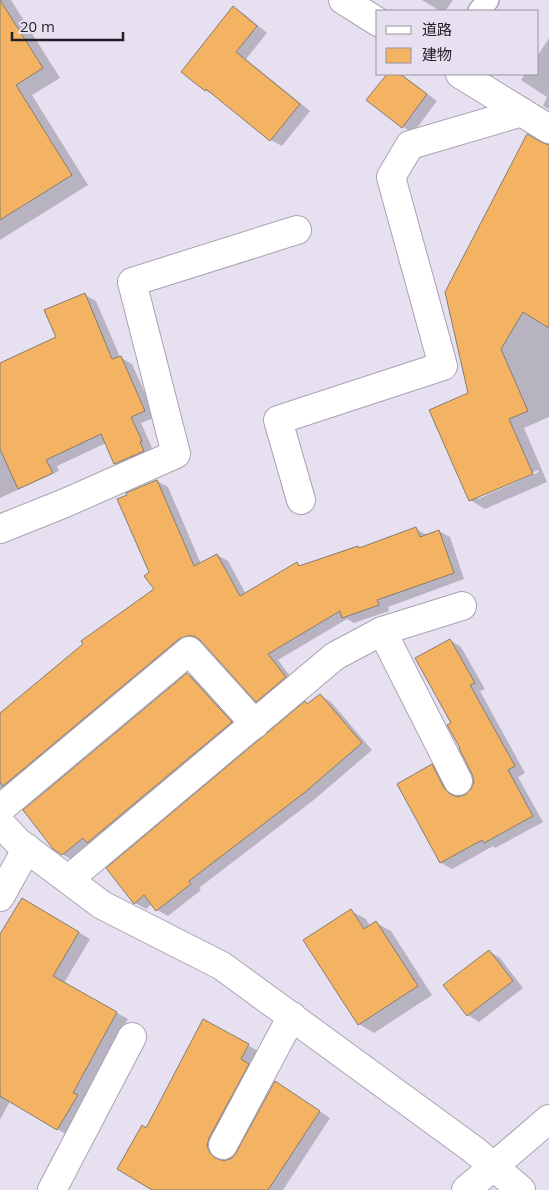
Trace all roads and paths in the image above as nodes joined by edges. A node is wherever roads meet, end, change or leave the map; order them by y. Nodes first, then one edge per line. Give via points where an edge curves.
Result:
1 (343, 0) edge
2 (488, 0) edge
3 (480, 10) edge
4 (376, 21) edge
5 (462, 75) edge
6 (522, 112) junction
7 (549, 129) edge
8 (297, 230) dead end
9 (301, 500) dead end
10 (0, 529) edge
11 (462, 606) dead end
12 (382, 631) junction
13 (255, 724) junction
14 (458, 781) dead end
15 (0, 809) edge
16 (0, 823) edge
17 (26, 848) junction
18 (69, 880) junction
19 (0, 897) edge
20 (292, 1016) junction
21 (132, 1037) dead end
22 (549, 1119) edge
23 (223, 1145) dead end
24 (493, 1166) junction
25 (52, 1190) edge
26 (466, 1190) edge
27 (521, 1190) edge

1 - 4 street
2 - 3 lane
5 - 6 street
6 - 7 street
6 - 9 street via 410,145 391,176 443,366 278,420
8 - 10 street via 132,282 176,454
11 - 12 street
12 - 13 street via 335,656
12 - 14 street
13 - 15 street via 189,651
13 - 18 street
16 - 17 street
17 - 18 street
17 - 19 street
18 - 20 street via 102,905 222,966
20 - 23 street
20 - 24 street
21 - 25 street
22 - 24 street
24 - 26 street
24 - 27 street

